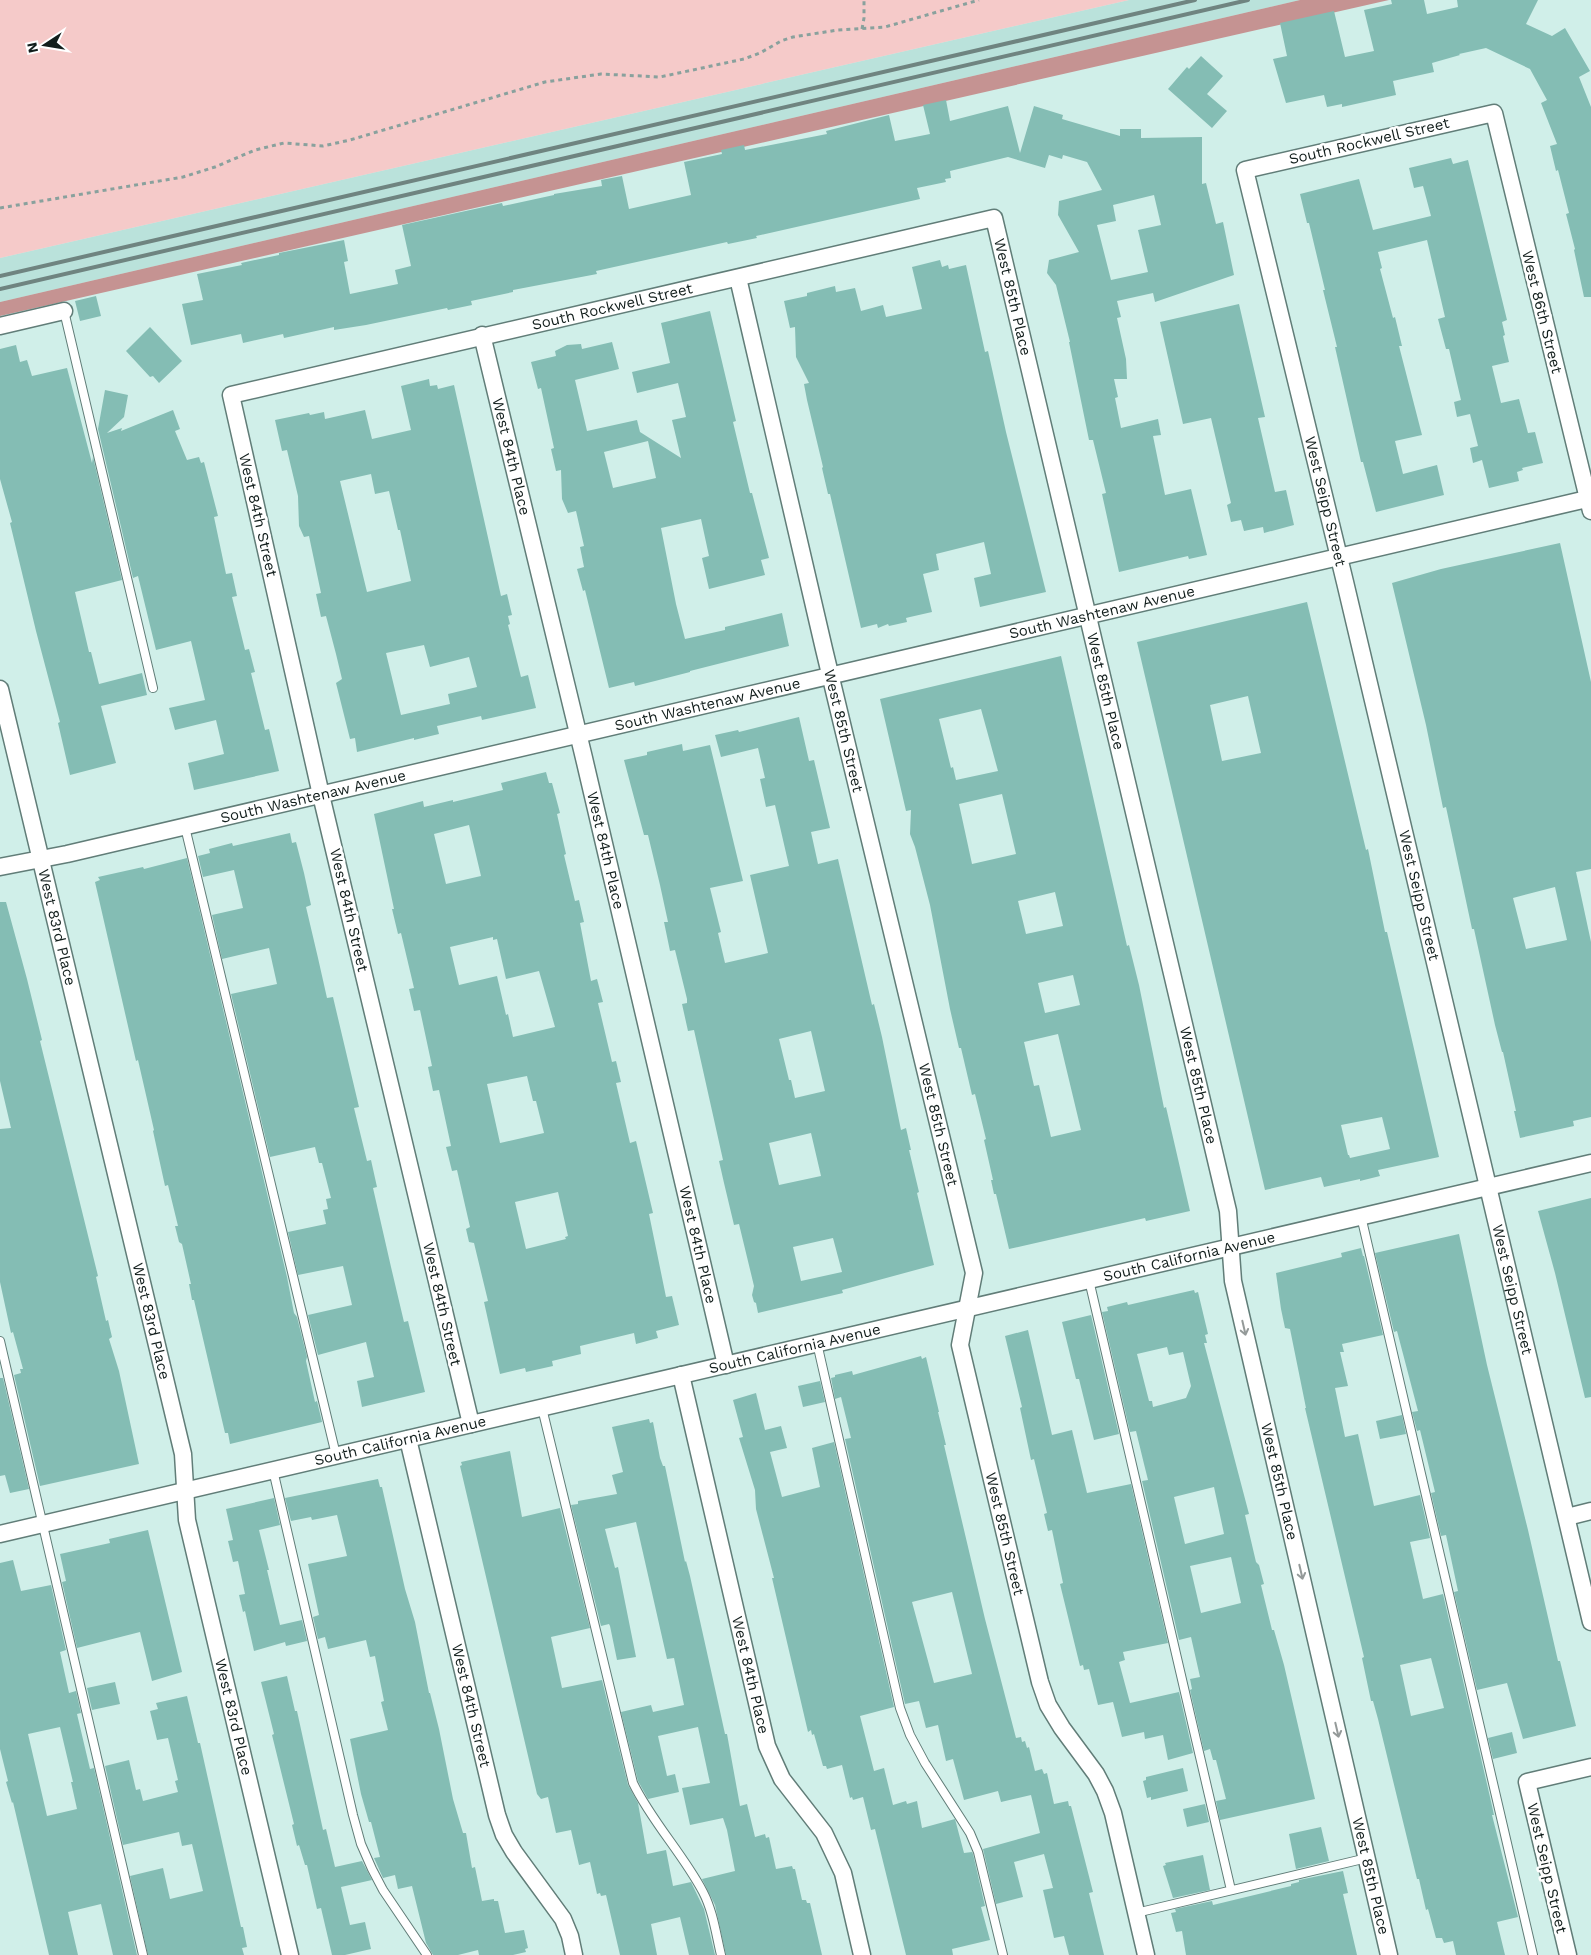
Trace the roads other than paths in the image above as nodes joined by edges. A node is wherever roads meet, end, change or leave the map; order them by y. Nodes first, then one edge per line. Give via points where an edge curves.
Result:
1 (1494, 113) joint
2 (1245, 170) joint
3 (994, 218) joint
4 (738, 278) junction
5 (64, 311) joint
6 (0, 326) edge
7 (482, 336) junction
8 (231, 395) joint
9 (1590, 502) edge
10 (1339, 557) junction
11 (1087, 616) junction
12 (831, 676) junction
13 (153, 688) dead end
14 (0, 689) edge
15 (578, 735) junction
16 (321, 795) junction
17 (185, 827) junction
18 (40, 859) junction
19 (0, 867) edge
20 (1591, 1163) edge
21 (1488, 1187) junction
22 (1361, 1216) junction
23 (1230, 1247) junction
24 (1089, 1280) junction
25 (966, 1308) junction
26 (0, 1341) edge
27 (817, 1343) junction
28 (726, 1365) junction
29 (681, 1375) junction
30 (542, 1408) junction
31 (471, 1424) junction
32 (408, 1439) junction
33 (336, 1456) junction
34 (273, 1470) junction
35 (185, 1490) junction
36 (1591, 1511) edge
37 (1567, 1517) junction
38 (42, 1524) junction
39 (0, 1534) edge
40 (1591, 1622) edge
41 (1591, 1767) edge
42 (1367, 1858) junction
43 (1231, 1890) junction
44 (1136, 1913) junction
45 (143, 1955) edge
46 (290, 1955) edge
47 (427, 1955) edge
48 (574, 1955) edge
49 (720, 1955) edge
50 (862, 1955) edge
51 (1004, 1955) edge
52 (1146, 1955) edge
53 (1390, 1955) edge
54 (1533, 1955) edge
55 (1568, 1955) edge

1 - 2 street, South Rockwell Street
1 - 9 street, West 86th Street
2 - 10 street, West Seipp Street
3 - 4 street, South Rockwell Street
3 - 11 street, West 85th Place
4 - 7 street, South Rockwell Street
4 - 12 street, West 85th Street
5 - 6 street
5 - 13 lane
7 - 8 street, South Rockwell Street
7 - 15 street, West 84th Place
8 - 16 street, West 84th Street
9 - 10 street, South Washtenaw Avenue
10 - 11 street, South Washtenaw Avenue
10 - 21 street, West Seipp Street
11 - 12 street, South Washtenaw Avenue
11 - 23 street, West 85th Place via 1228,1211
12 - 15 street, South Washtenaw Avenue
12 - 25 street, West 85th Street via 974,1273
14 - 18 street, West 83rd Place
15 - 16 street, South Washtenaw Avenue
15 - 28 street, West 84th Place
16 - 17 street, South Washtenaw Avenue
16 - 31 street, West 84th Street
17 - 18 street, South Washtenaw Avenue
17 - 33 lane
18 - 19 street, South Washtenaw Avenue
18 - 35 street, West 83rd Place via 182,1454
20 - 21 street, South California Avenue
21 - 22 street, South California Avenue
21 - 37 street, West Seipp Street
22 - 23 street, South California Avenue
22 - 54 lane
23 - 24 street, South California Avenue
23 -> 42 street, West 85th Place via 1233,1281
24 - 25 street, South California Avenue
24 - 43 lane
25 - 27 street, South California Avenue
25 - 44 street, West 85th Street via 960,1345 1040,1682 1048,1705 1105,1791
26 - 38 lane
27 - 28 street, South California Avenue
27 - 51 lane via 900,1708 925,1763 970,1833 978,1852
28 - 29 street, South California Avenue
29 - 30 street, South California Avenue
29 - 50 street, West 84th Place via 767,1746 782,1779 824,1833 843,1873
30 - 31 street, South California Avenue
30 - 49 lane via 633,1783 704,1894
31 - 32 street, South California Avenue
32 - 33 street, South California Avenue
32 - 48 street, West 84th Street via 497,1814 514,1852 563,1919
33 - 34 street, South California Avenue
34 - 35 street, South California Avenue
34 - 47 lane via 361,1844 383,1890
35 - 38 street, South California Avenue
35 - 46 street, West 83rd Place via 187,1520
36 - 37 street
37 - 40 street, West Seipp Street
38 - 39 street, South California Avenue
38 - 45 lane
41 - 55 street, West Seipp Street via 1527,1782
42 - 43 lane
42 - 53 street, West 85th Place
43 - 44 lane
44 - 52 street, West 85th Street

